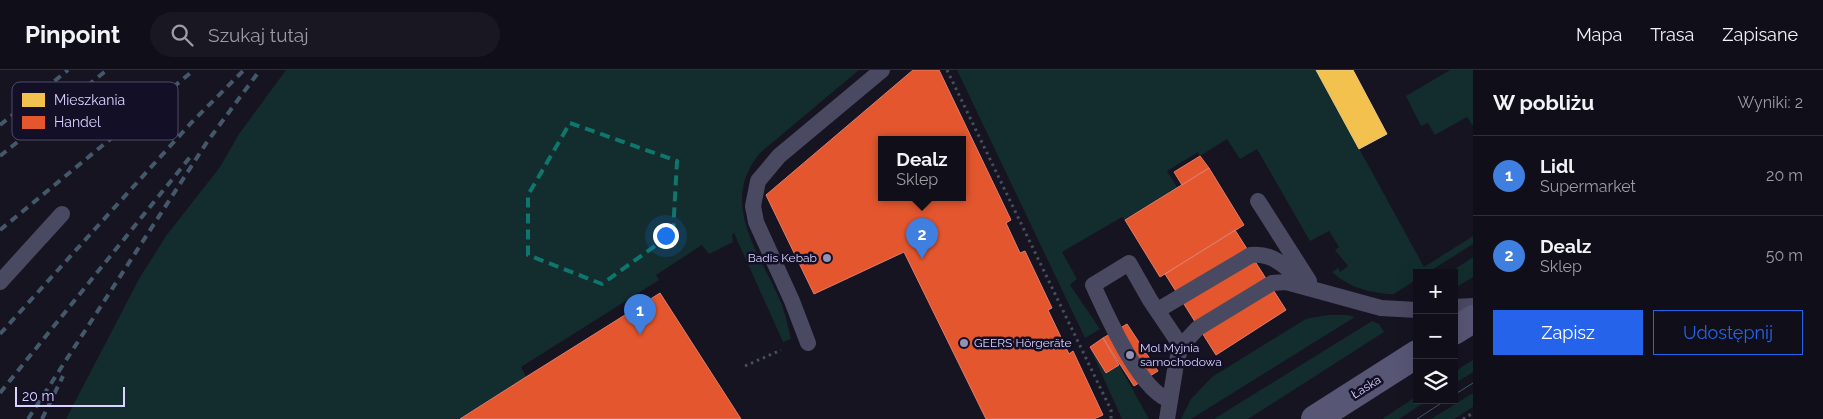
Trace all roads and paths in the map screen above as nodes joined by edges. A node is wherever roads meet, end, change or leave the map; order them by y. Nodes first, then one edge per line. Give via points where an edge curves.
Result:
1 (882, 70) edge
2 (947, 70) edge
3 (1258, 201) dead end
4 (62, 214) dead end
5 (0, 282) edge
6 (1314, 289) junction
7 (1473, 306) edge
8 (1458, 307) edge
9 (1158, 310) junction
10 (1413, 310) edge
11 (1473, 319) edge
12 (1458, 328) edge
13 (808, 343) dead end
14 (1181, 346) junction
15 (783, 349) dead end
16 (1413, 357) edge
17 (745, 366) dead end
18 (1170, 400) junction
19 (1473, 413) edge
20 (1112, 419) edge
21 (1167, 419) edge
22 (1315, 419) edge
23 (1463, 419) edge

1 - 13 lane via 778,156 758,181 754,206 756,222
2 - 20 path via 1111,410
3 - 6 lane
4 - 5 lane
6 - 9 lane via 1276,258 1251,255
6 - 10 lane via 1381,308
6 - 14 lane via 1286,282 1272,283 1198,328
7 - 8 lane
9 - 14 lane
9 - 18 lane via 1129,263 1093,285 1144,380 1155,393
11 - 12 main road
14 - 18 lane
15 - 17 path
16 - 22 main road, Łaska
18 - 21 lane
19 - 23 path

